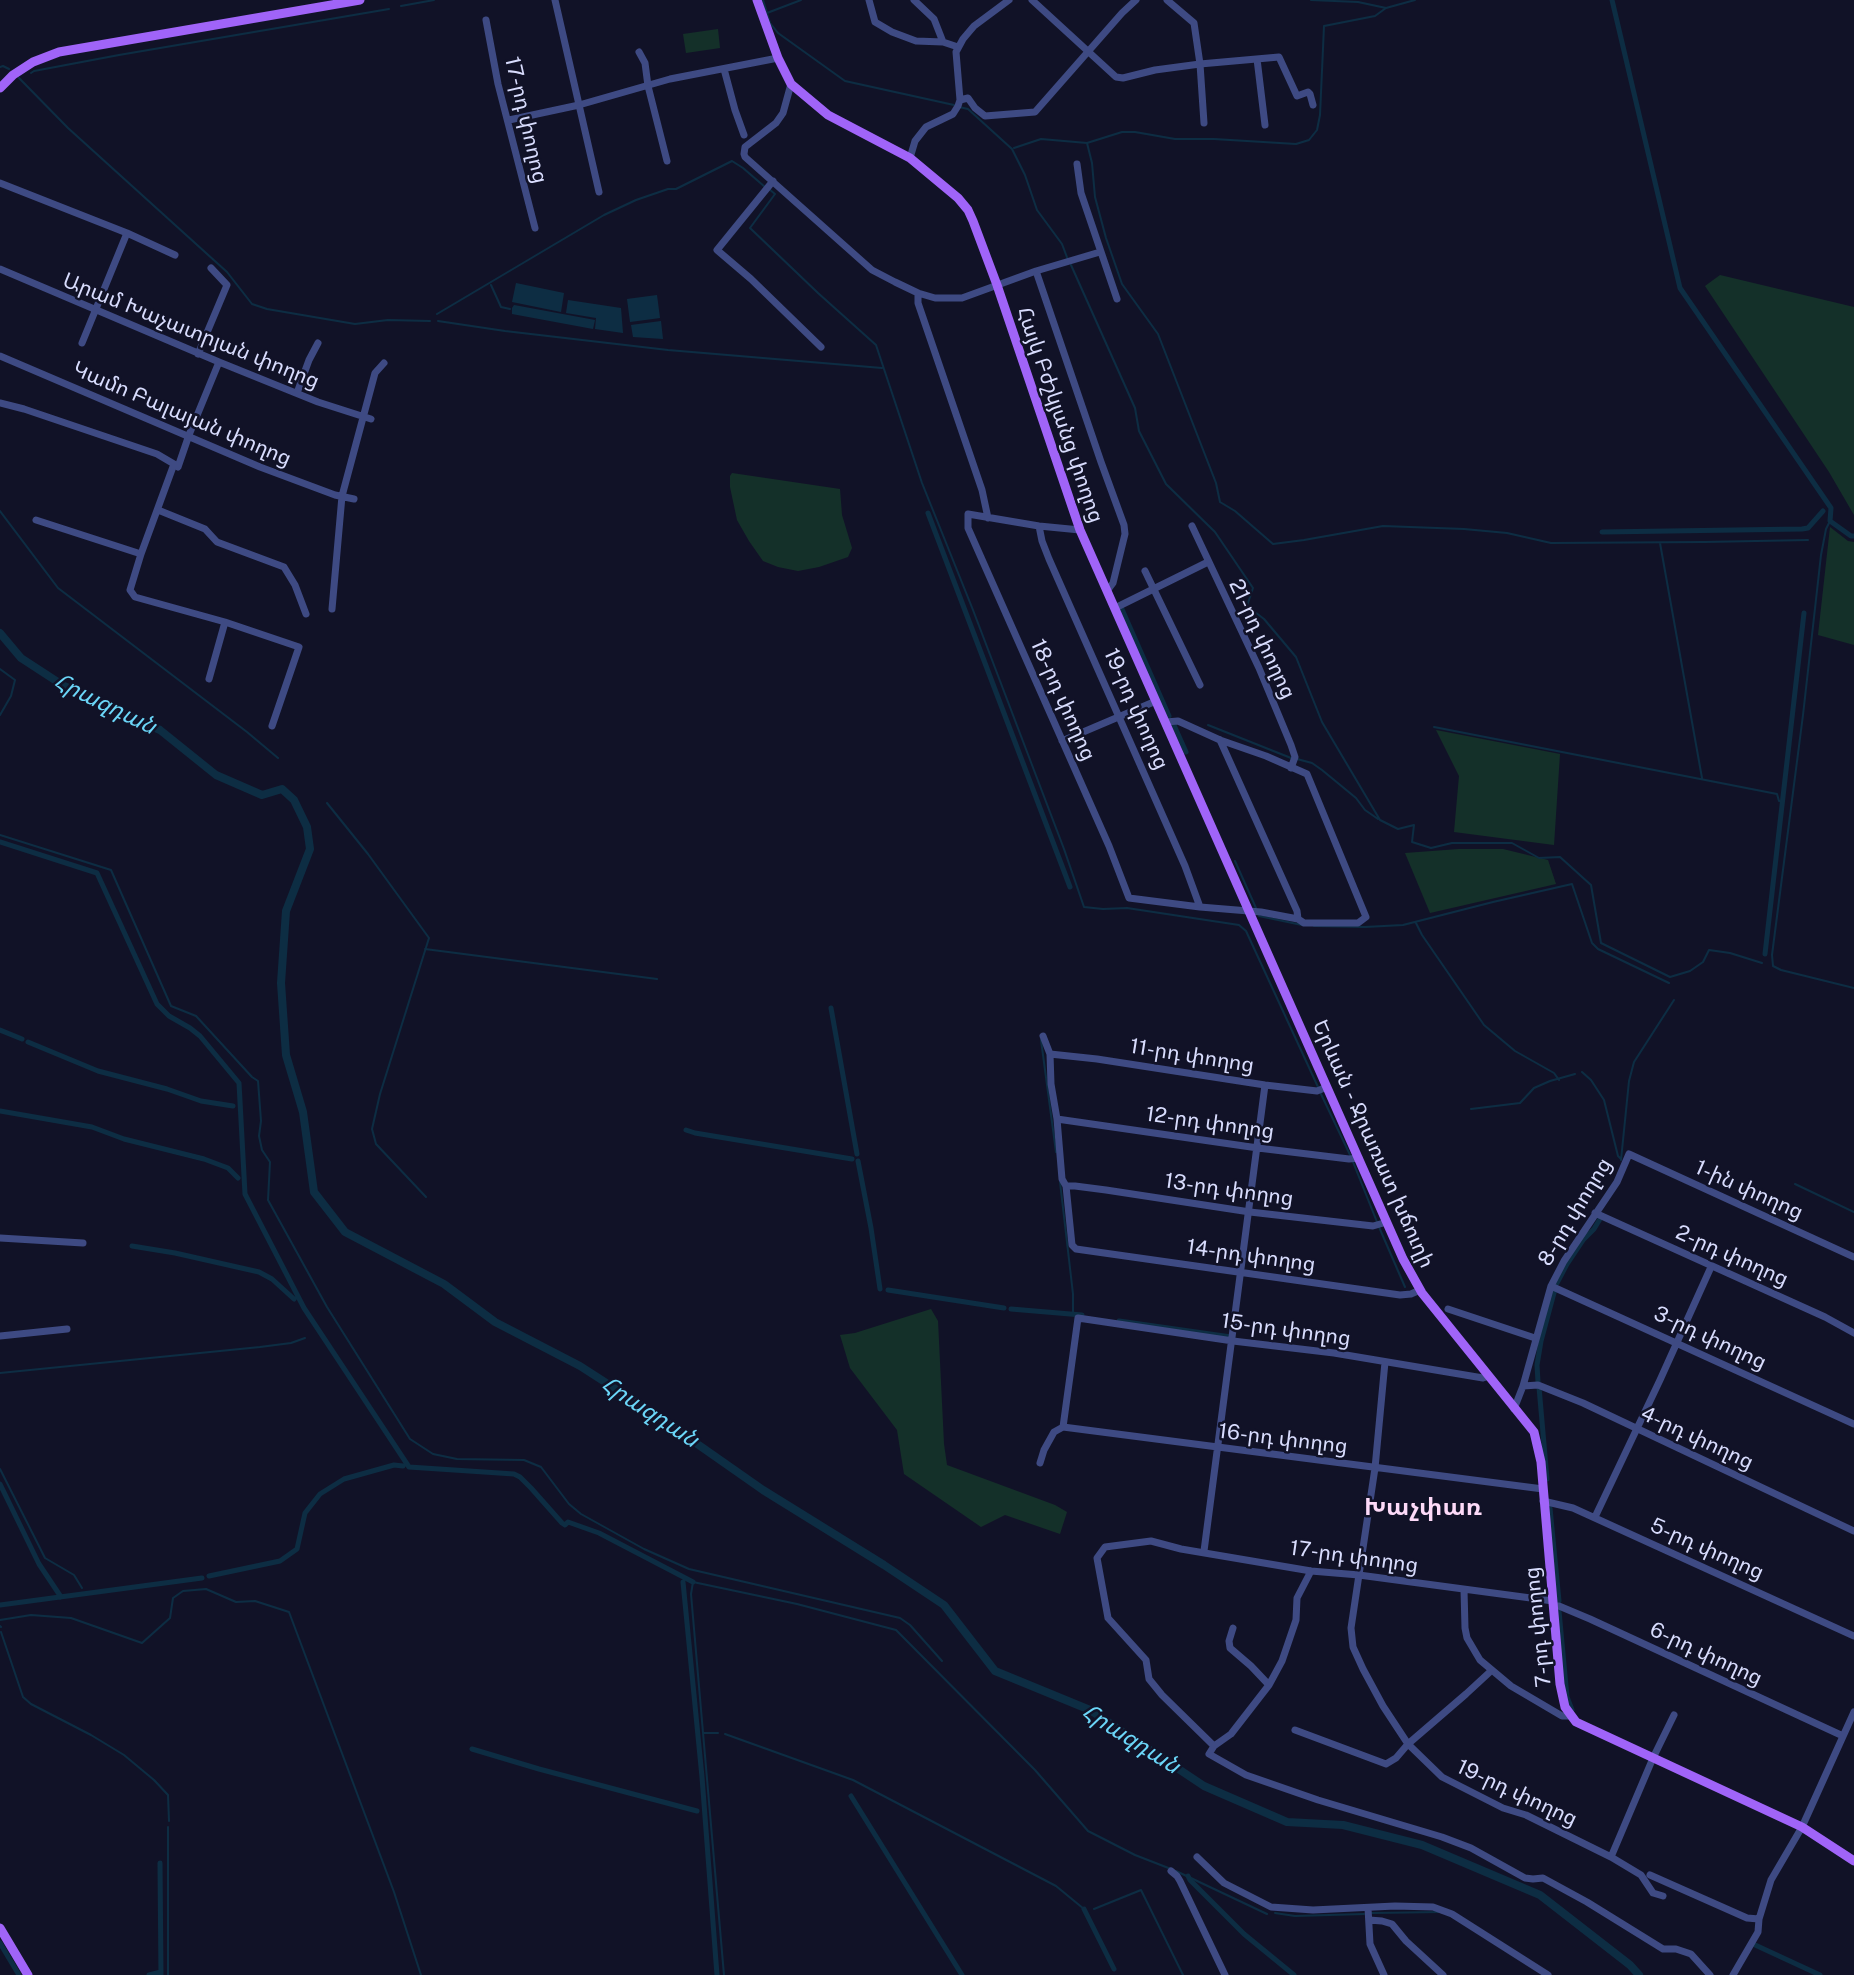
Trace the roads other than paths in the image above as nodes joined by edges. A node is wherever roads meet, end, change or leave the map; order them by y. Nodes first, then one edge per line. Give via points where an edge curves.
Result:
1 (360, 0) edge
2 (555, 0) edge
3 (757, 0) edge
4 (869, 0) edge
5 (914, 0) edge
6 (1009, 0) edge
7 (1032, 0) edge
8 (1136, 0) edge
9 (1167, 0) edge
10 (486, 20) dead end
11 (943, 42) junction
12 (958, 47) junction
13 (639, 52) dead end
14 (1088, 52) junction
15 (778, 58) junction
16 (1257, 59) junction
17 (1200, 64) junction
18 (724, 69) junction
19 (791, 84) junction
20 (648, 86) junction
21 (0, 88) edge
22 (960, 100) junction
23 (579, 104) junction
24 (1313, 105) dead end
25 (509, 120) junction
26 (1204, 123) dead end
27 (1265, 125) dead end
28 (744, 135) dead end
29 (910, 158) junction
30 (667, 160) dead end
31 (1077, 164) dead end
32 (774, 181) junction
33 (0, 183) edge
34 (599, 192) dead end
35 (536, 228) dead end
36 (127, 233) junction
37 (1100, 252) junction
38 (175, 255) dead end
39 (211, 268) dead end
40 (0, 270) edge
41 (1036, 271) junction
42 (997, 285) junction
43 (918, 293) junction
44 (1117, 299) dead end
45 (96, 310) junction
46 (82, 343) dead end
47 (318, 343) dead end
48 (821, 347) dead end
49 (198, 354) junction
50 (0, 356) edge
51 (219, 362) junction
52 (384, 363) dead end
53 (297, 393) junction
54 (0, 403) edge
55 (367, 418) junction
56 (189, 435) junction
57 (174, 464) junction
58 (342, 496) junction
59 (354, 499) dead end
60 (158, 510) junction
61 (988, 517) junction
62 (36, 520) dead end
63 (1039, 526) junction
64 (1192, 526) dead end
65 (1080, 530) junction
66 (141, 554) junction
67 (1208, 562) junction
68 (1144, 571) dead end
69 (1152, 589) junction
70 (1107, 591) junction
71 (1115, 608) junction
72 (332, 609) dead end
73 (306, 614) dead end
74 (225, 622) junction
75 (209, 680) dead end
76 (1200, 685) dead end
77 (1156, 701) junction
78 (1119, 716) junction
79 (1166, 722) junction
80 (272, 726) dead end
81 (1220, 740) junction
82 (1062, 741) junction
83 (1291, 768) junction
84 (1200, 907) junction
85 (1250, 912) junction
86 (1298, 919) junction
87 (1043, 1036) dead end
88 (1050, 1054) junction
89 (1265, 1085) junction
90 (1323, 1088) junction
91 (1057, 1119) junction
92 (1258, 1148) junction
93 (1629, 1154) joint
94 (1355, 1159) junction
95 (1066, 1186) junction
96 (1250, 1212) junction
97 (1595, 1213) junction
98 (1387, 1222) junction
99 (0, 1238) edge
100 (83, 1243) dead end
101 (1854, 1257) edge
102 (1711, 1267) junction
103 (1241, 1272) junction
104 (1551, 1286) junction
105 (1420, 1290) junction
106 (1448, 1310) dead end
107 (66, 1329) dead end
108 (1854, 1333) edge
109 (0, 1336) edge
110 (1535, 1338) junction
111 (1233, 1341) junction
112 (1677, 1342) junction
113 (1385, 1362) junction
114 (1489, 1377) junction
115 (1523, 1386) junction
116 (1514, 1409) junction
117 (1854, 1424) edge
118 (1063, 1427) junction
119 (1636, 1429) junction
120 (1217, 1448) junction
121 (1040, 1463) dead end
122 (1375, 1468) junction
123 (1543, 1489) junction
124 (1543, 1501) junction
125 (1595, 1517) junction
126 (1854, 1531) edge
127 (1203, 1551) junction
128 (1311, 1571) junction
129 (1359, 1575) junction
130 (1464, 1590) junction
131 (1553, 1603) junction
132 (1233, 1628) dead end
133 (1854, 1636) edge
134 (1492, 1670) junction
135 (1269, 1685) junction
136 (1854, 1712) edge
137 (1674, 1715) dead end
138 (1571, 1716) junction
139 (1295, 1730) dead end
140 (1843, 1736) junction
141 (1408, 1744) junction
142 (1214, 1745) junction
143 (1653, 1758) junction
144 (1802, 1827) junction
145 (1197, 1857) dead end
146 (1611, 1857) junction
147 (1854, 1861) edge
148 (1171, 1871) dead end
149 (1650, 1875) dead end
150 (1664, 1896) dead end
151 (1368, 1908) junction
152 (1759, 1919) junction
153 (1369, 1920) junction
154 (0, 1927) edge
155 (28, 1975) edge
156 (1225, 1975) edge
157 (1384, 1975) edge
158 (1443, 1975) edge
159 (1548, 1975) edge
160 (1710, 1975) edge
161 (1733, 1975) edge

1 - 21 main road via 59,52 33,62
2 - 23 street
3 - 15 main road, Հայկ Բժշկյանց փողոց
4 - 11 street via 875,22 892,32 916,41
5 - 11 street via 933,19
6 - 12 street via 974,26
7 - 14 street
8 - 14 street
9 - 17 street via 1194,23
10 - 25 street, 17-րդ փողոց
11 - 12 street
12 - 22 street
13 - 20 street
14 - 17 street via 1123,78
14 - 22 street via 1030,113 985,116 968,98
15 - 18 street
15 - 19 main road, Հայկ Բժշկյանց փողոց
16 - 17 street
16 - 24 street via 1279,57 1297,96 1308,92
16 - 27 street
17 - 26 street
18 - 20 street
18 - 28 street
19 - 29 main road, Հայկ Բժշկյանց փողոց via 828,115
19 - 32 street via 776,123 744,150
20 - 23 street
20 - 30 street
22 - 29 street via 953,114 926,127
23 - 25 street
23 - 34 street
25 - 35 street, 17-րդ փողոց
29 - 42 main road, Հայկ Բժշկյանց փողոց via 968,210
31 - 37 street
32 - 43 street via 872,270
32 - 48 street via 717,250
33 - 36 street
36 - 38 street
36 - 45 street
37 - 41 street
37 - 44 street
39 - 49 street via 227,285
40 - 45 street, Արամ Խաչատրյան փողոց
41 - 42 street
41 - 70 street via 1124,525 1113,583
42 - 43 street via 962,298
42 - 65 main road, Հայկ Բժշկյանց փողոց
43 - 61 street
45 - 46 street
45 - 49 street, Արամ Խաչատրյան փողոց
47 - 53 street
49 - 51 street, Արամ Խաչատրյան փողոց
50 - 56 street, Կամո Բալայան փողոց
51 - 53 street, Արամ Խաչատրյան փողոց
51 - 56 street
52 - 55 street via 375,373
53 - 55 street, Արամ Խաչատրյան փողոց
54 - 57 street via 157,454
55 - 58 street
56 - 57 street via 178,467
56 - 58 street, Կամո Բալայան փողոց
57 - 60 street
58 - 59 street, Կամո Բալայան փողոց
58 - 72 street
60 - 66 street
60 - 73 street via 205,529 217,542 284,566
61 - 63 street
61 - 82 street, 18-րդ փողոց via 968,514 968,528
62 - 66 street
63 - 65 street
63 - 78 street, 19-րդ փողոց via 1049,559
64 - 67 street, 21-րդ փողոց
65 - 70 main road, Հայկ Բժշկյանց փողոց
66 - 74 street via 132,595
67 - 69 street
67 - 83 street, 21-րդ փողոց via 1292,745 1295,757
68 - 69 street
69 - 71 street
69 - 76 street
70 - 71 main road, Հայկ Բժշկյանց փողոց
71 - 77 main road, Հայկ Բժշկյանց փողոց
74 - 75 street
74 - 80 street via 299,647
77 - 78 street
77 - 79 main road, Հայկ Բժշկյանց փողոց
78 - 82 street
78 - 84 street, 19-րդ փողոց
79 - 81 street via 1178,721
79 - 85 main road, Հայկ Բժշկյանց փողոց
81 - 83 street
81 - 86 street
82 - 84 street, 18-րդ փողոց via 1129,898
83 - 86 street via 1307,774 1366,917 1358,923 1304,923
84 - 85 street
85 - 86 street
85 - 90 main road, Երևան - Ջրառատ խճուղի
87 - 88 street
88 - 89 street, 11-րդ փողոց
88 - 91 street
89 - 90 street, 11-րդ փողոց
89 - 92 street
90 - 94 main road, Երևան - Ջրառատ խճուղի
91 - 92 street, 12-րդ փողոց
91 - 95 street
92 - 94 street, 12-րդ փողոց
92 - 96 street
93 - 97 street, 8-րդ փողոց via 1617,1182
93 - 101 street, 1-ին փողոց
94 - 98 main road, Երևան - Ջրառատ խճուղի
95 - 96 street, 13-րդ փողոց
95 - 103 street, 14-րդ փողոց via 1076,1249
96 - 98 street, 13-րդ փողոց via 1373,1226
96 - 103 street
97 - 102 street, 2-րդ փողոց
97 - 104 street, 8-րդ փողոց
98 - 105 main road, Երևան - Ջրառատ խճուղի
99 - 100 street
102 - 108 street, 2-րդ փողոց
102 - 112 street
103 - 105 street, 14-րդ փողոց via 1400,1294
103 - 111 street
104 - 110 street, 8-րդ փողոց
104 - 112 street, 3-րդ փողոց
105 - 114 main road, Երևան - Ջրառատ խճուղի
106 - 110 street
107 - 109 street
110 - 115 street, 8-րդ փողոց
111 - 113 street, 15-րդ փողոց
111 - 118 street, 15-րդ փողոց via 1078,1318
111 - 120 street
112 - 117 street, 3-րդ փողոց
112 - 119 street
113 - 114 street, 15-րդ փողոց
113 - 122 street, 19-րդ փողոց
114 - 116 main road, Երևան - Ջրառատ խճուղի
115 - 116 street, 8-րդ փողոց
115 - 119 street, 4-րդ փողոց via 1552,1390
116 - 123 main road, 7-րդ փողոց via 1534,1432
118 - 120 street, 16-րդ փողոց
118 - 121 street via 1054,1432
119 - 125 street
119 - 126 street, 4-րդ փողոց
120 - 122 street, 16-րդ փողոց
120 - 127 street
122 - 123 street, 16-րդ փողոց
122 - 129 street, 19-րդ փողոց
123 - 124 main road, 7-րդ փողոց
124 - 125 street, 5-րդ փողոց
124 - 131 main road, 7-րդ փողոց
125 - 133 street, 5-րդ փողոց
127 - 128 street, 17-րդ փողոց
127 - 142 street, 17-րդ փողոց via 1151,1541 1105,1547 1097,1558 1108,1618 1146,1660 1149,1679 1162,1695
128 - 129 street, 17-րդ փողոց
128 - 135 street via 1297,1598 1296,1620 1282,1661
129 - 130 street, 17-րդ փողոց
129 - 141 street, 19-րդ փողոց via 1351,1628 1353,1647
130 - 131 street, 17-րդ փողոց
130 - 134 street via 1467,1638
131 - 138 main road, 7-րդ փողոց via 1560,1684
131 - 140 street, 6-րդ փողոց
132 - 135 street via 1230,1648
134 - 138 street via 1562,1716
134 - 141 street
135 - 142 street via 1231,1734
136 - 140 street
137 - 143 street
138 - 143 main road
139 - 141 street via 1386,1764
140 - 144 street
141 - 146 street, 19-րդ փողոց via 1443,1777
142 - 160 street via 1209,1754 1246,1774 1442,1837 1525,1878 1543,1878 1663,1949 1691,1954
143 - 144 main road
143 - 146 street
144 - 147 main road
144 - 152 street via 1772,1880
145 - 151 street via 1224,1883 1271,1908
146 - 150 street, 19-րդ փողոց via 1640,1875 1653,1893
148 - 156 street
149 - 152 street via 1747,1919
151 - 153 street
151 - 159 street via 1433,1907 1452,1914
152 - 161 street via 1758,1932
153 - 157 street via 1370,1944
153 - 158 street via 1392,1924
154 - 155 main road

